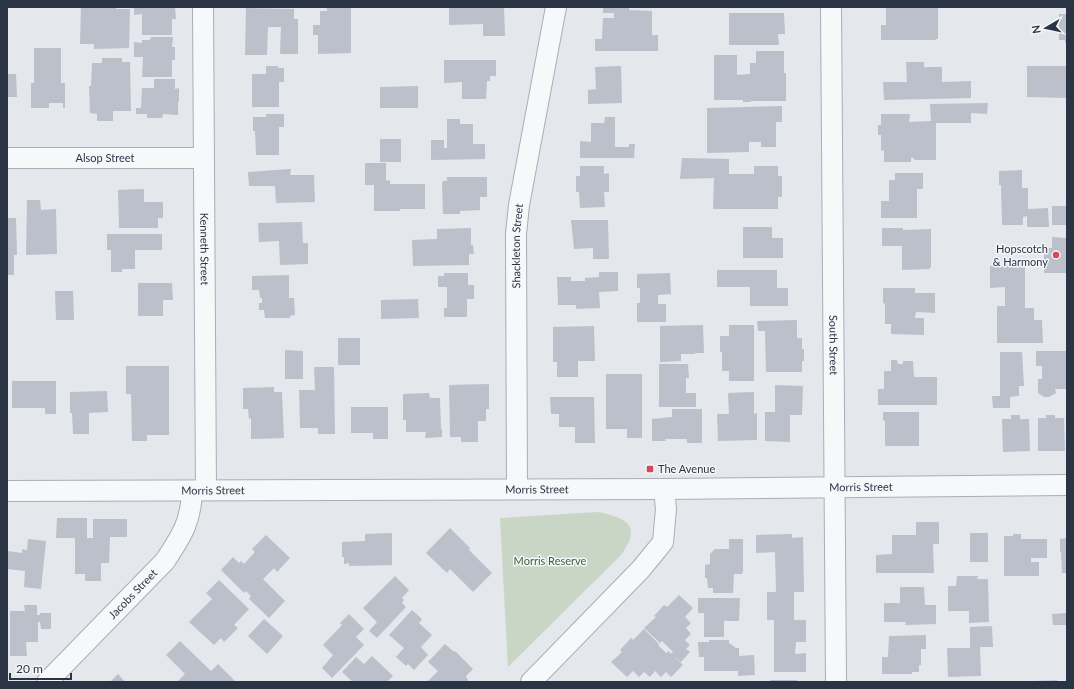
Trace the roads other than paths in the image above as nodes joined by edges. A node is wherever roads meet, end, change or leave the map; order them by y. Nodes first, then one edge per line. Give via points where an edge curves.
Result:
1 (203, 7) edge
2 (556, 7) edge
3 (831, 7) edge
4 (7, 158) edge
5 (203, 158) junction
6 (1067, 485) edge
7 (835, 487) junction
8 (517, 489) junction
9 (664, 489) junction
10 (199, 490) junction
11 (7, 491) edge
12 (46, 682) edge
13 (531, 682) edge
14 (836, 682) edge

1 - 5 street, Kenneth Street
2 - 8 street, Shackleton Street via 519,204 516,234
3 - 7 street, South Street
4 - 5 street, Alsop Street
5 - 10 street, Kenneth Street
6 - 7 street, Morris Street
7 - 9 street, Morris Street
7 - 14 street, South Street
8 - 9 street, Morris Street
8 - 10 street, Morris Street
9 - 13 street via 666,509 663,542
10 - 11 street, Morris Street
10 - 12 street, Jacobs Street via 180,539 165,561

